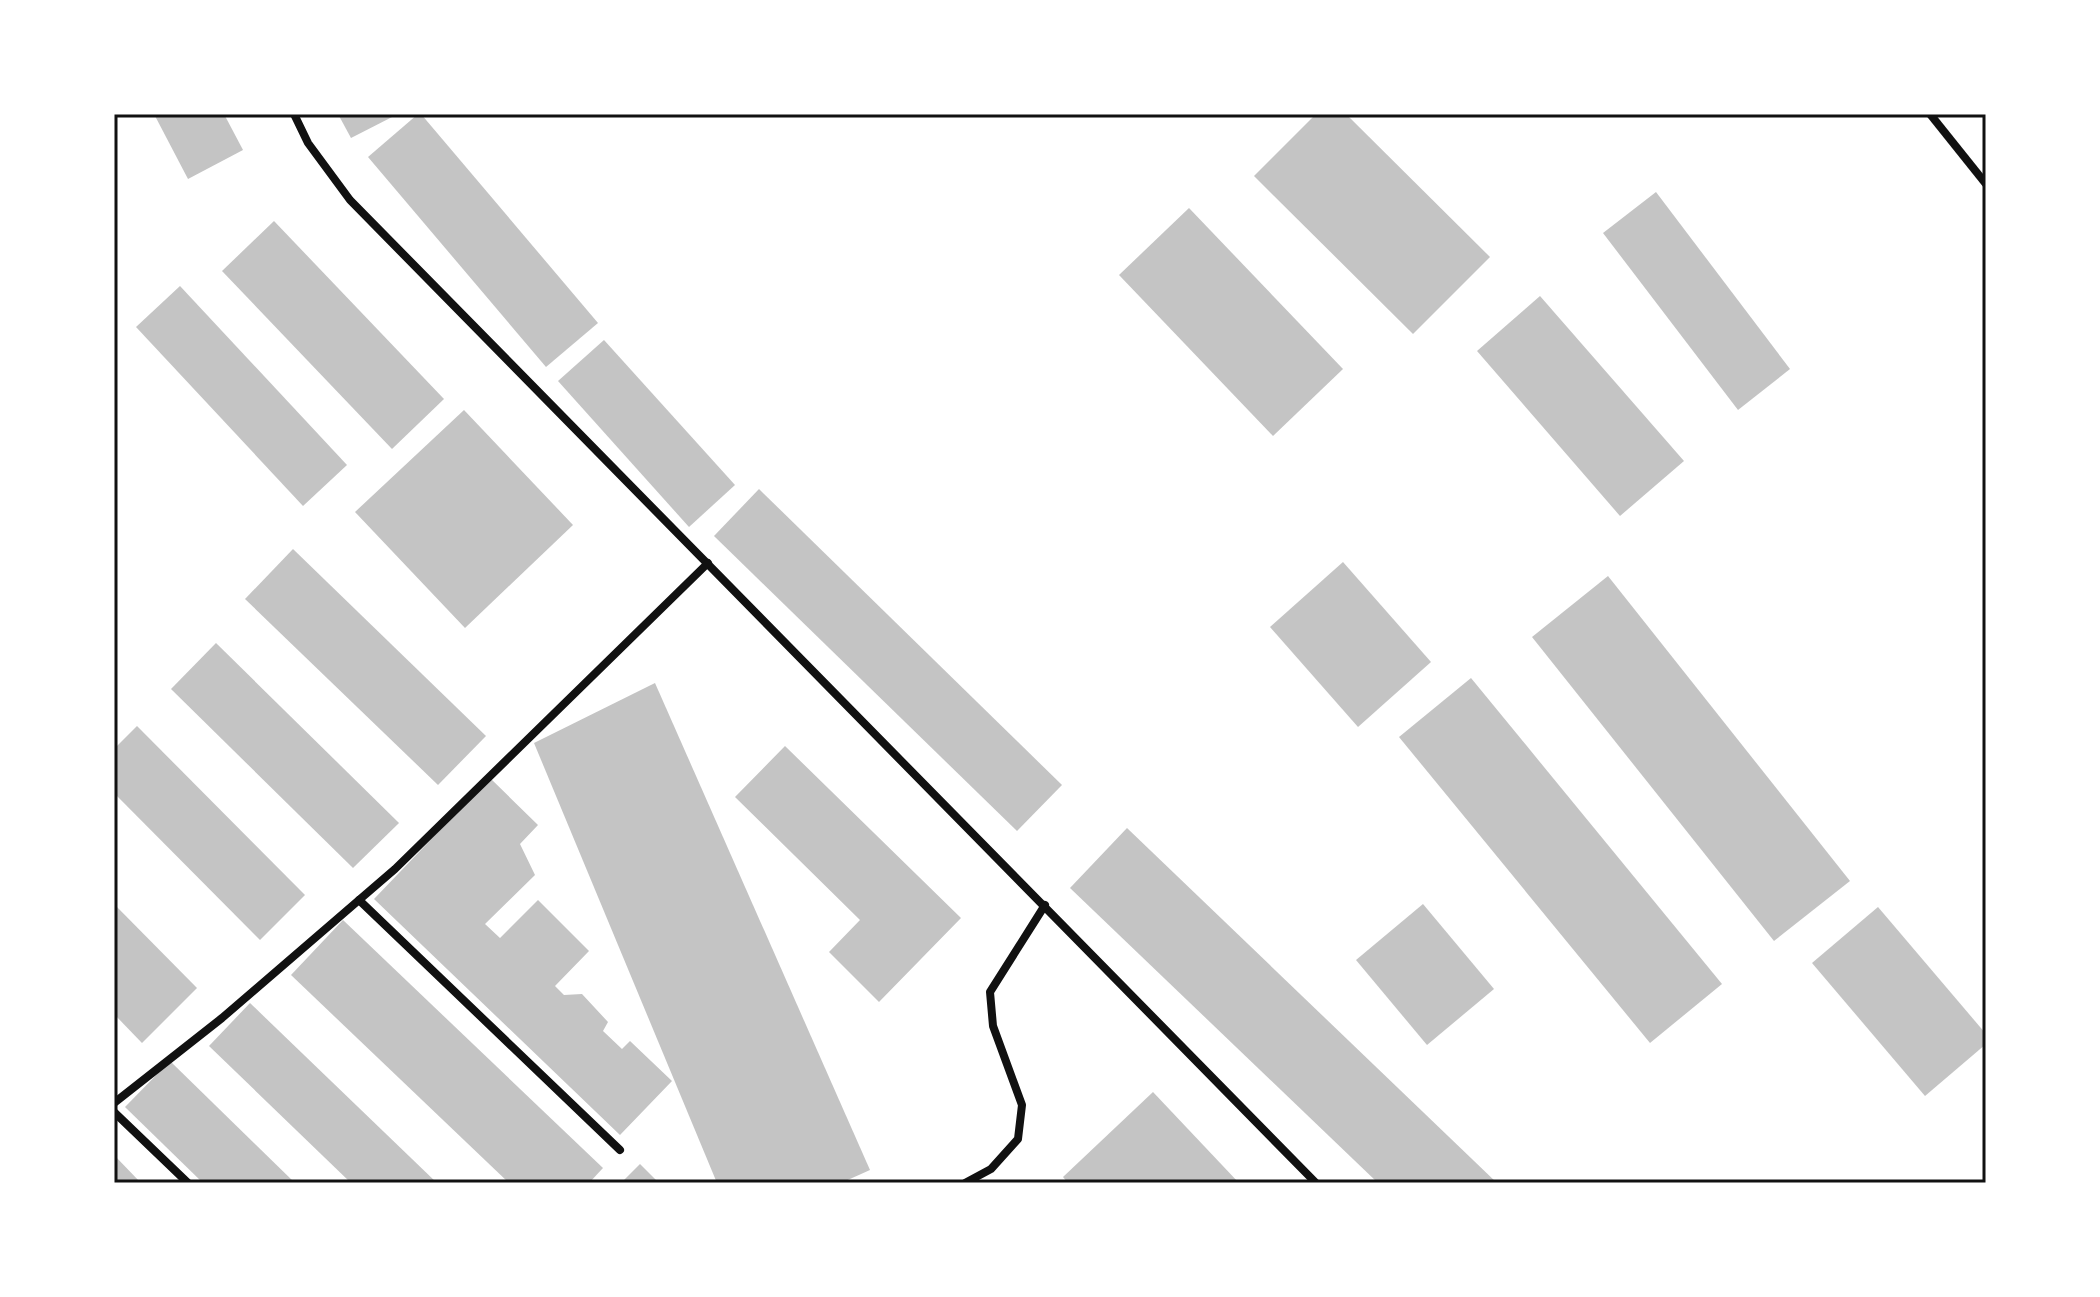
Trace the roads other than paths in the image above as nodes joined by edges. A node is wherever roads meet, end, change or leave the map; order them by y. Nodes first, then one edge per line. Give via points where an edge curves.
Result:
1 (294, 114) edge
2 (1930, 114) edge
3 (1986, 184) edge
4 (708, 563) junction
5 (359, 900) junction
6 (1045, 905) junction
7 (114, 1103) edge
8 (114, 1112) edge
9 (620, 1150) dead end
10 (188, 1183) edge
11 (965, 1183) edge
12 (1316, 1183) edge

1 - 4 street via 308,143 350,200
2 - 3 street
4 - 5 street
4 - 6 street
5 - 7 street
5 - 9 street
6 - 11 street via 990,992 993,1026 1022,1105 1018,1139 991,1169
6 - 12 street
8 - 10 street

